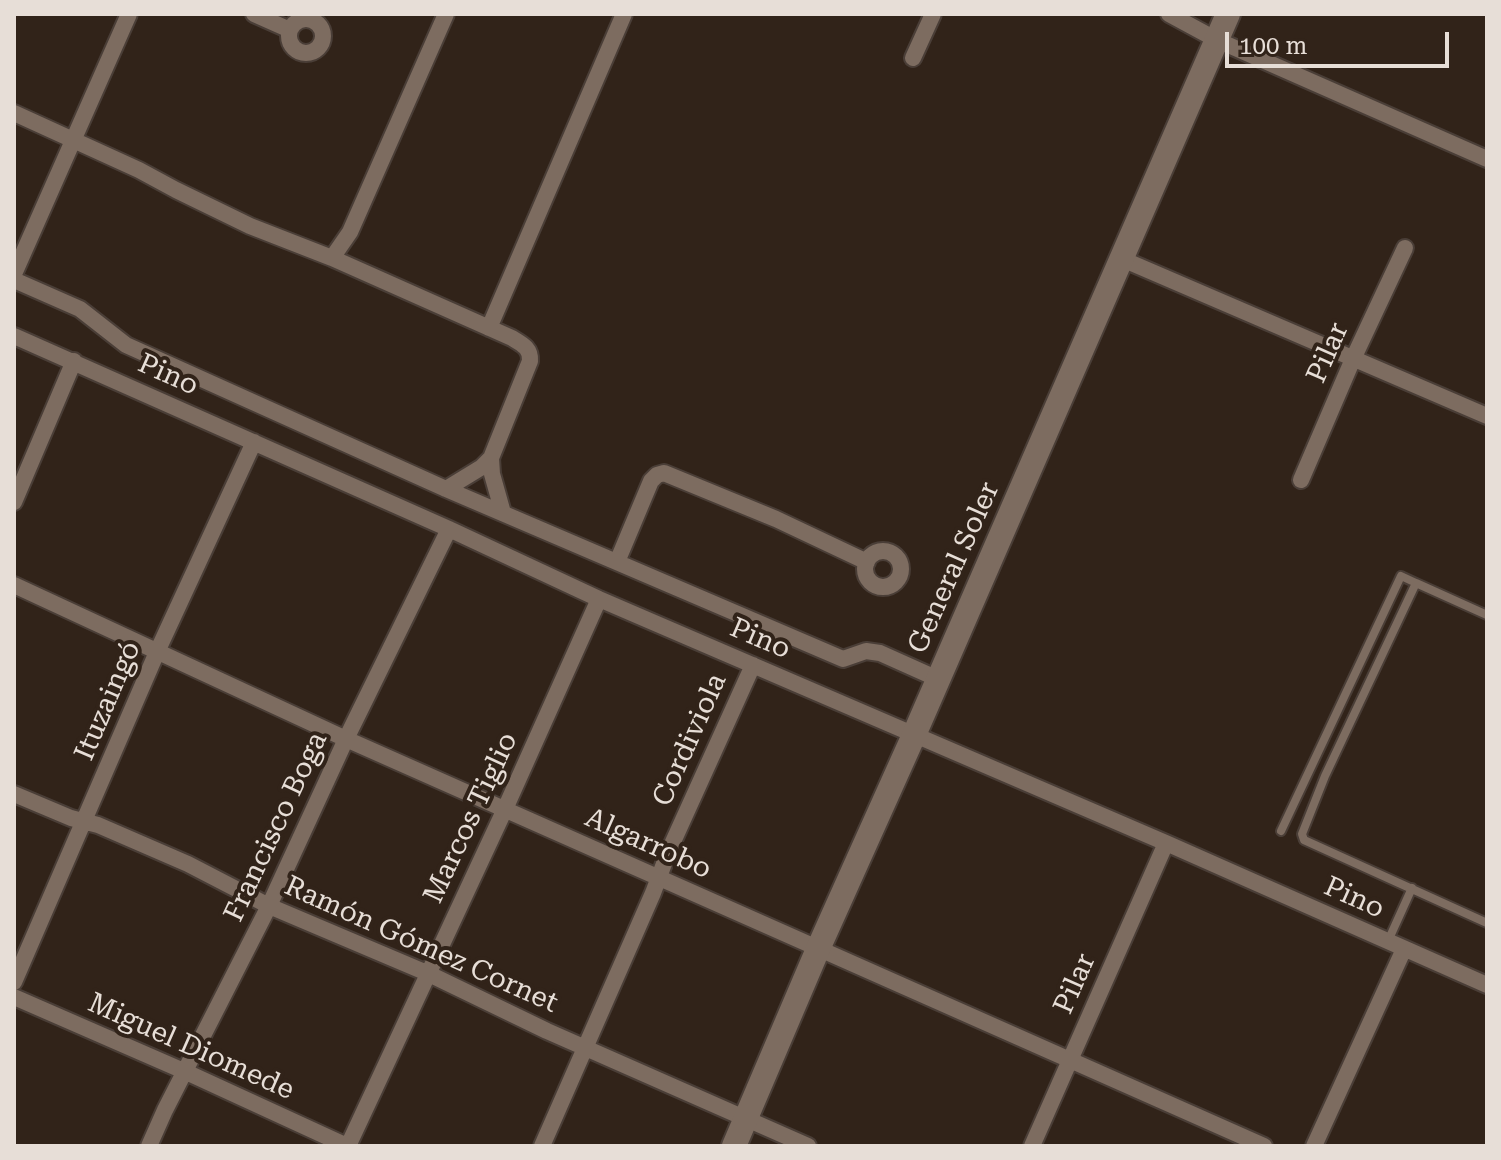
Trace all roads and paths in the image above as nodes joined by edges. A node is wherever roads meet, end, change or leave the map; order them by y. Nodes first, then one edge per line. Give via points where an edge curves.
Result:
1 (129, 14) edge
2 (254, 14) edge
3 (446, 14) edge
4 (628, 14) edge
5 (933, 14) edge
6 (1169, 14) edge
7 (1228, 14) edge
8 (290, 30) dead end
9 (1217, 40) junction
10 (913, 58) dead end
11 (14, 113) edge
12 (74, 139) junction
13 (1487, 159) edge
14 (1405, 248) dead end
15 (332, 258) junction
16 (1122, 259) junction
17 (14, 274) edge
18 (14, 280) edge
19 (489, 328) junction
20 (14, 336) edge
21 (1353, 359) junction
22 (74, 361) junction
23 (1487, 416) edge
24 (254, 442) junction
25 (491, 458) junction
26 (1301, 480) dead end
27 (446, 489) junction
28 (14, 502) edge
29 (503, 513) junction
30 (449, 529) junction
31 (617, 562) junction
32 (867, 562) dead end
33 (1416, 583) junction
34 (14, 585) edge
35 (599, 599) junction
36 (1487, 615) edge
37 (157, 652) junction
38 (753, 665) junction
39 (938, 679) junction
40 (914, 735) junction
41 (346, 739) junction
42 (14, 794) edge
43 (505, 809) junction
44 (84, 822) junction
45 (1281, 831) dead end
46 (1166, 843) junction
47 (658, 876) junction
48 (1412, 888) junction
49 (269, 906) junction
50 (1487, 923) edge
51 (1388, 941) junction
52 (818, 949) junction
53 (1404, 949) junction
54 (427, 973) junction
55 (14, 982) edge
56 (1487, 985) edge
57 (14, 997) edge
58 (585, 1046) junction
59 (1069, 1060) junction
60 (186, 1072) junction
61 (746, 1118) junction
62 (149, 1146) edge
63 (347, 1146) edge
64 (542, 1146) edge
65 (734, 1146) edge
66 (808, 1146) edge
67 (1032, 1146) edge
68 (1264, 1146) edge
69 (1314, 1146) edge

1 - 12 street
2 - 8 street
3 - 15 street via 350,232
4 - 19 street
5 - 10 street
6 - 9 street
7 - 9 street, General Soler
9 - 13 street
9 - 16 street, General Soler
11 - 12 street
12 - 15 street via 250,226
12 - 17 street
14 - 21 street, Pilar
15 - 19 street
16 - 21 street
16 - 39 street, General Soler
18 - 27 street via 80,309 126,345
19 - 25 street via 527,347 530,356
20 - 22 street, Pino
21 - 23 street
21 - 26 street, Pilar
22 - 24 street, Pino
22 - 28 street
24 - 30 street, Pino
24 - 37 street, Ituzaingó
25 - 27 street
25 - 29 street
27 - 29 street
29 - 31 street
30 - 35 street, Pino
30 - 41 street, Francisco Boga
31 - 32 street via 651,481 664,473
31 - 39 street via 843,659 866,651 880,653
33 - 36 lane
33 - 45 lane via 1401,576
33 - 48 lane via 1302,834 1304,840
34 - 37 street, Algarrobo
35 - 38 street, Pino
35 - 43 street, Marcos Tiglio
37 - 41 street, Algarrobo
37 - 44 street, Ituzaingó
38 - 40 street, Pino
38 - 47 street, Cordiviola
39 - 40 street, General Soler
40 - 46 street, Pino
40 - 52 street, General Soler
41 - 43 street, Algarrobo
41 - 49 street, Francisco Boga
42 - 44 street, Ramón Gómez Cornet
43 - 47 street, Algarrobo
43 - 54 street, Marcos Tiglio
44 - 49 street, Ramón Gómez Cornet via 188,864
44 - 55 street, Ituzaingó
46 - 51 street, Pino
46 - 59 street, Pilar
47 - 52 street, Algarrobo
47 - 58 street, Cordiviola
48 - 50 lane
48 - 51 lane
49 - 54 street, Ramón Gómez Cornet
49 - 60 street, Francisco Boga
51 - 53 street, Pino
52 - 59 street, Algarrobo
52 - 61 street, General Soler
53 - 56 street, Pino
53 - 69 street
54 - 58 street, Ramón Gómez Cornet
54 - 63 street, Marcos Tiglio
57 - 60 street, Miguel Diomede
58 - 61 street, Ramón Gómez Cornet
58 - 64 street, Cordiviola
59 - 67 street, Pilar
59 - 68 street, Algarrobo
60 - 62 street, Francisco Boga
60 - 63 street, Miguel Diomede
61 - 65 street, General Soler
61 - 66 street, Ramón Gómez Cornet

